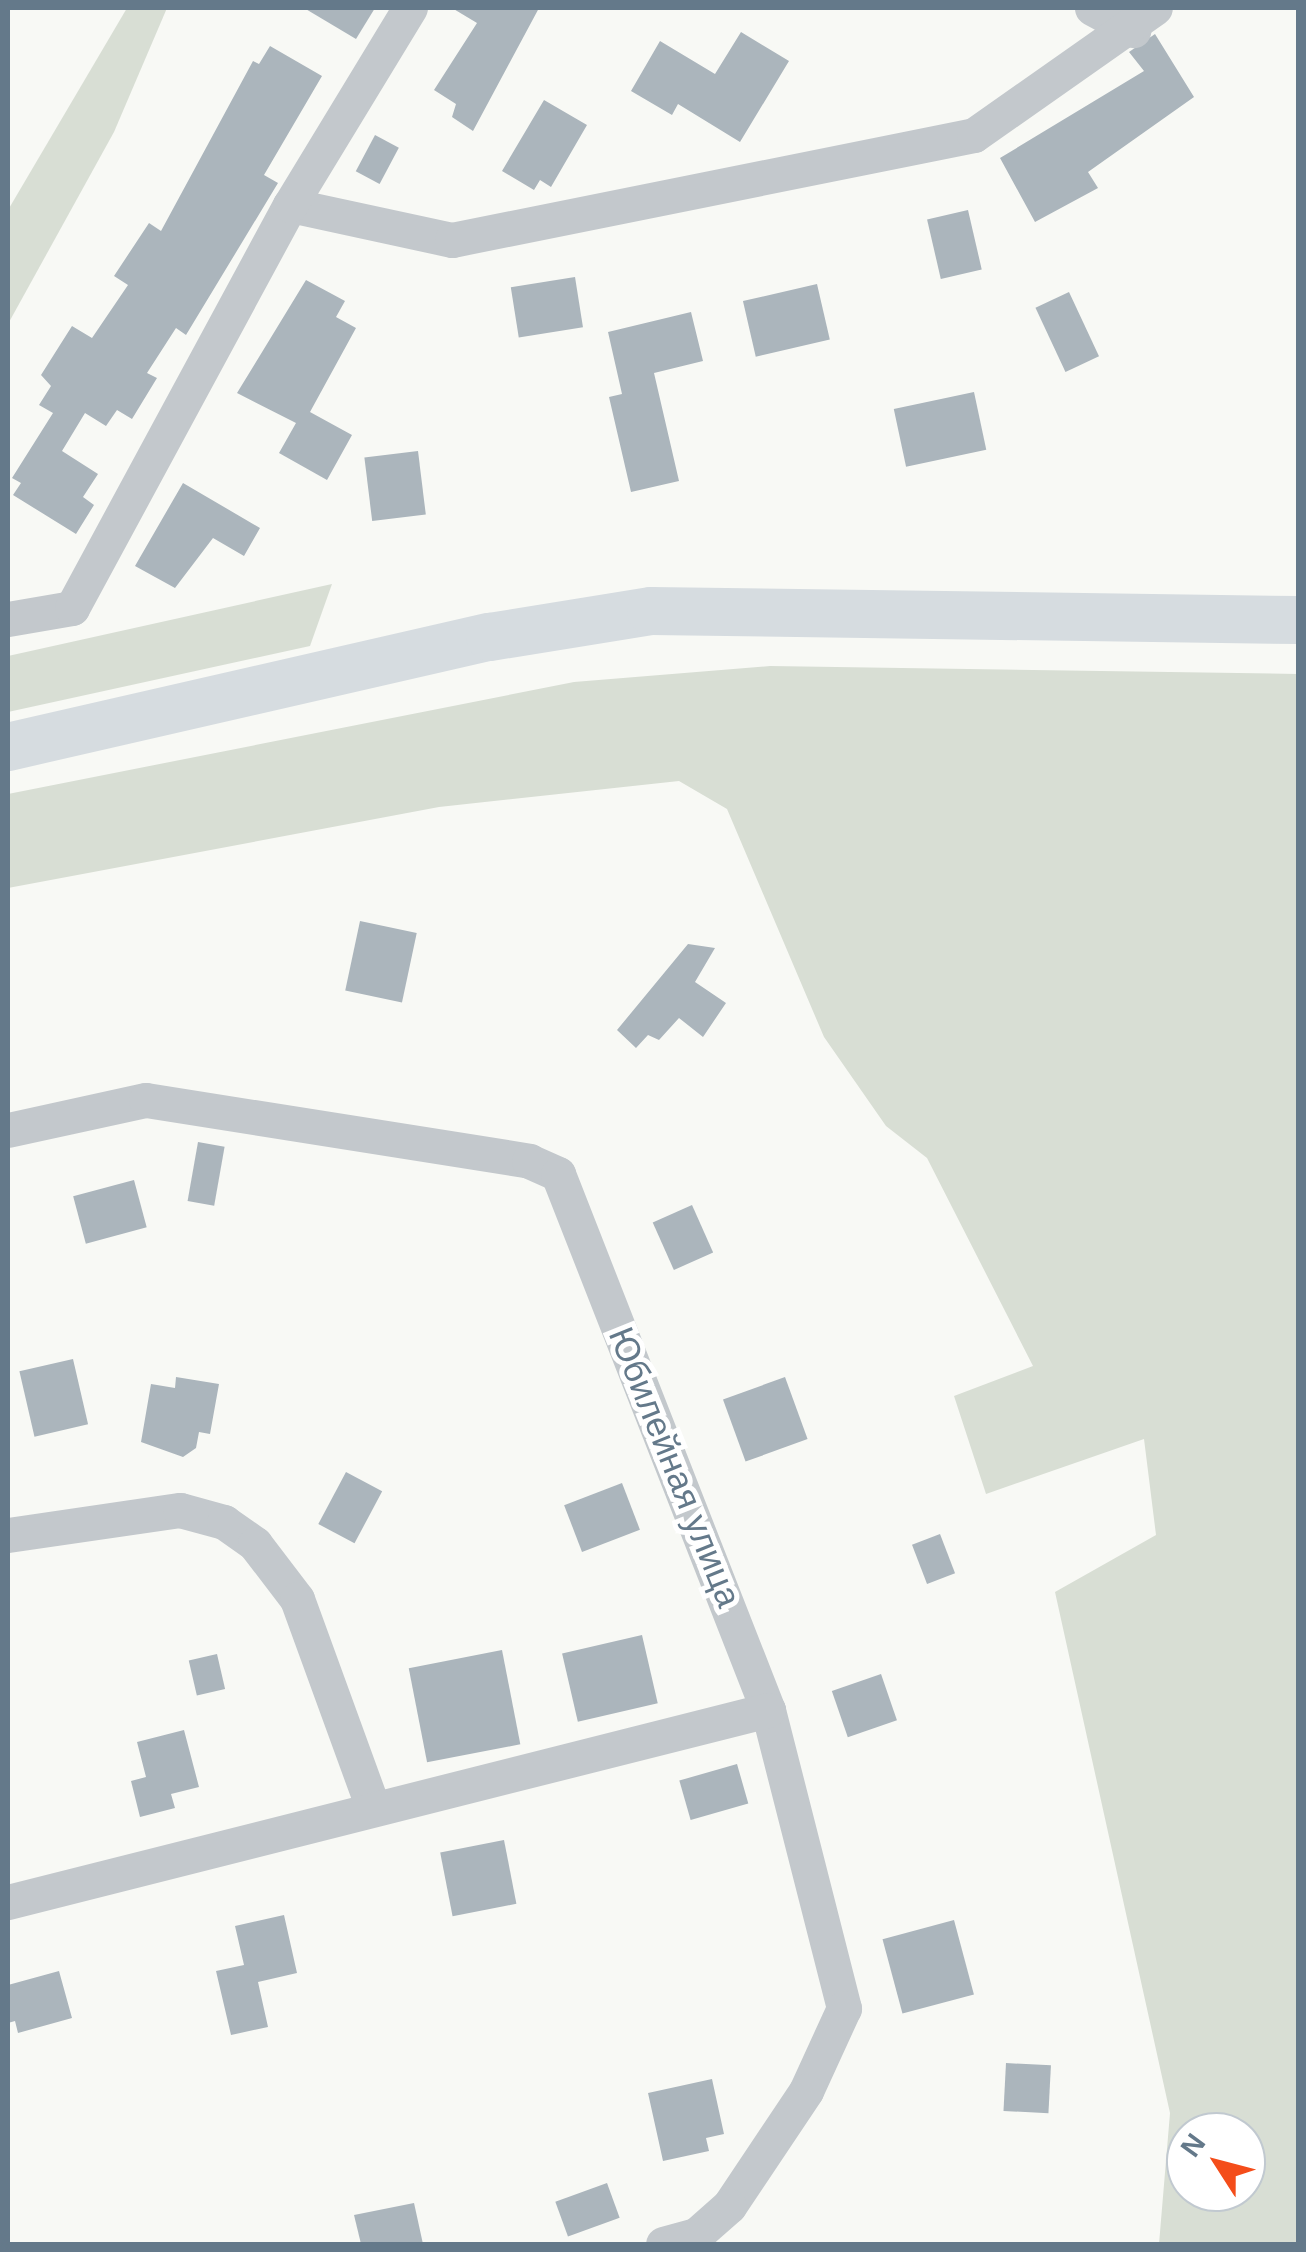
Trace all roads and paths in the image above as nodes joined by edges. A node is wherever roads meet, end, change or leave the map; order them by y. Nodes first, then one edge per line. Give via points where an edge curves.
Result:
1 (410, 8) edge
2 (1092, 8) edge
3 (1144, 19) edge
4 (290, 205) junction
5 (8, 619) edge
6 (1298, 620) edge
7 (8, 747) edge
8 (8, 1130) edge
9 (8, 1534) edge
10 (768, 1710) junction
11 (373, 1808) junction
12 (8, 1902) edge
13 (663, 2244) edge

1 - 4 street
2 - 3 street
3 - 4 street via 974,135 860,160 452,240
4 - 5 street via 72,608
6 - 7 main road via 651,610 473,640
8 - 10 street, Юбилейная улица via 146,1100 529,1161 558,1174
9 - 11 street via 180,1510 224,1522 255,1544 297,1599
10 - 11 street
10 - 13 street, Юбилейная улица via 825,1918 841,2025 729,2206 696,2235
11 - 12 street

